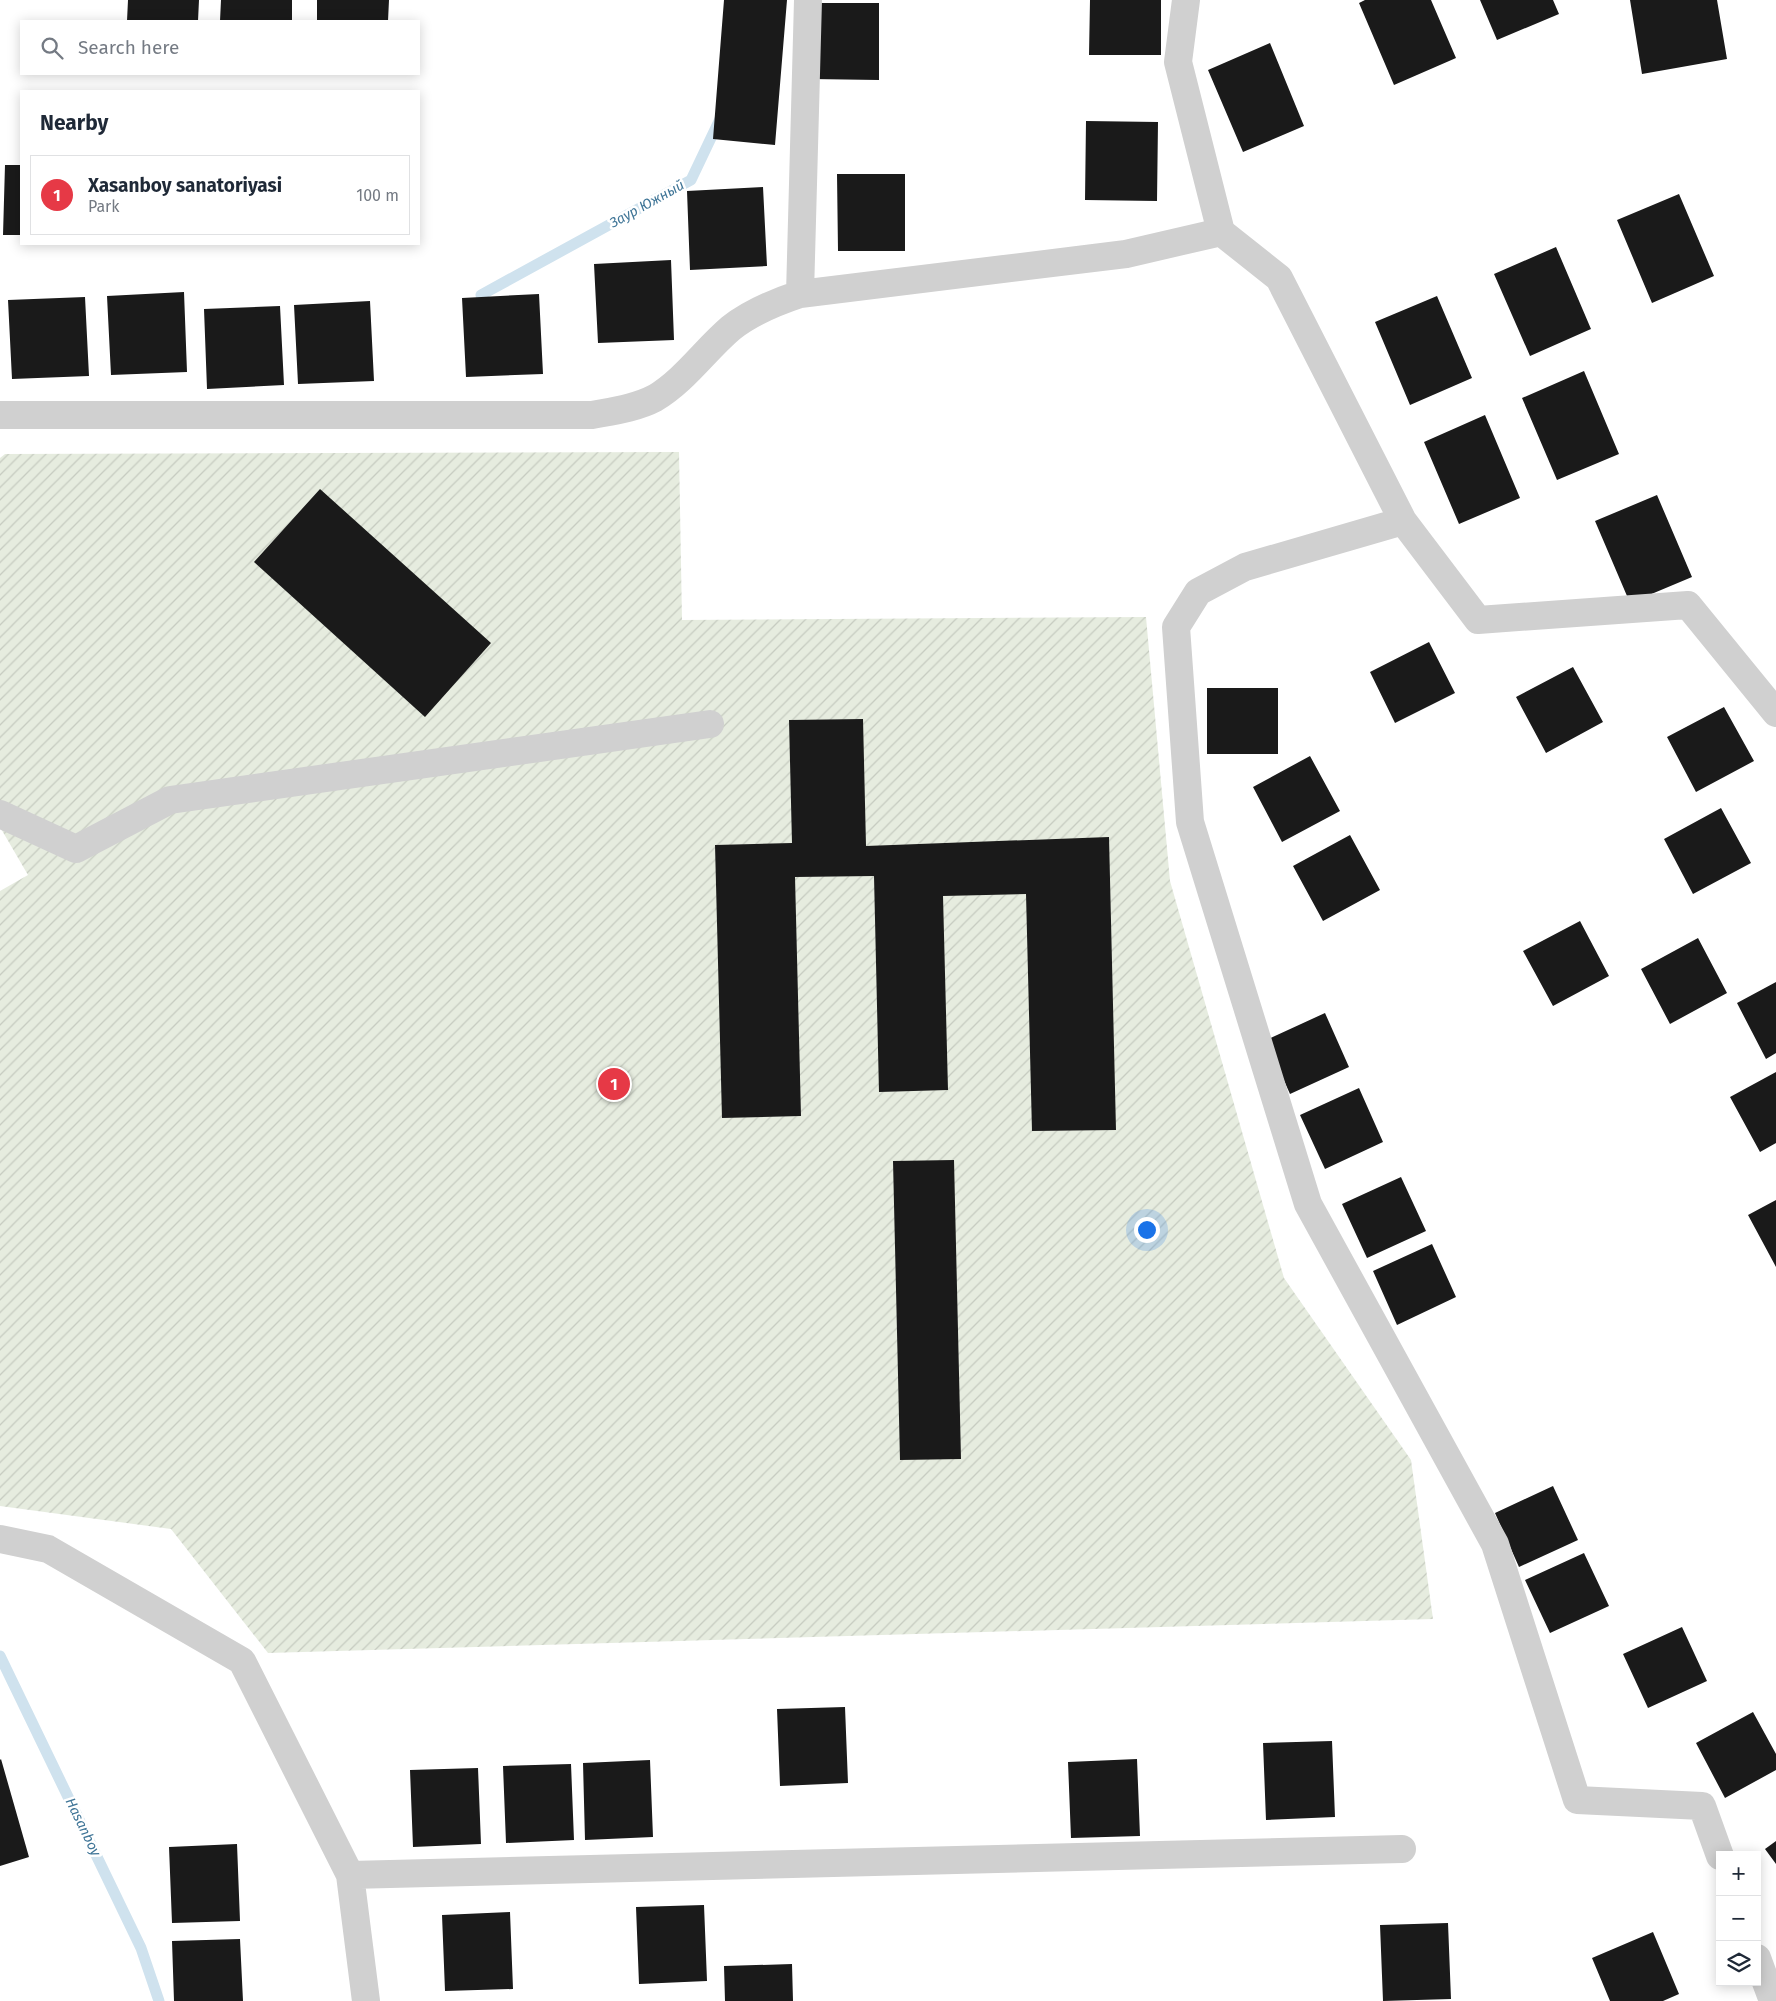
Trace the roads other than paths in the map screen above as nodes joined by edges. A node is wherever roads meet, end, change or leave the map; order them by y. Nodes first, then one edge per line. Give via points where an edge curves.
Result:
1 (808, 0) edge
2 (1186, 0) edge
3 (1221, 232) junction
4 (800, 294) junction
5 (0, 415) edge
6 (1403, 521) junction
7 (1776, 713) edge
8 (710, 724) dead end
9 (0, 814) edge
10 (0, 1539) edge
11 (1402, 1849) dead end
12 (1718, 1851) edge
13 (350, 1875) junction
14 (1761, 1969) edge
15 (366, 2001) edge
16 (1773, 2001) edge

1 - 4 street
2 - 3 street via 1178,62
3 - 4 street via 1126,254
3 - 6 street via 1279,278
4 - 5 street via 761,309 731,328 680,380 654,398 623,410 592,415
6 - 7 street via 1478,620 1688,605
6 - 12 street via 1245,567 1198,592 1176,626 1190,822 1308,1204 1495,1544 1577,1800 1702,1806
8 - 9 street via 170,800 76,848
10 - 13 street via 48,1550 242,1661
11 - 13 street
13 - 15 street
14 - 16 street

